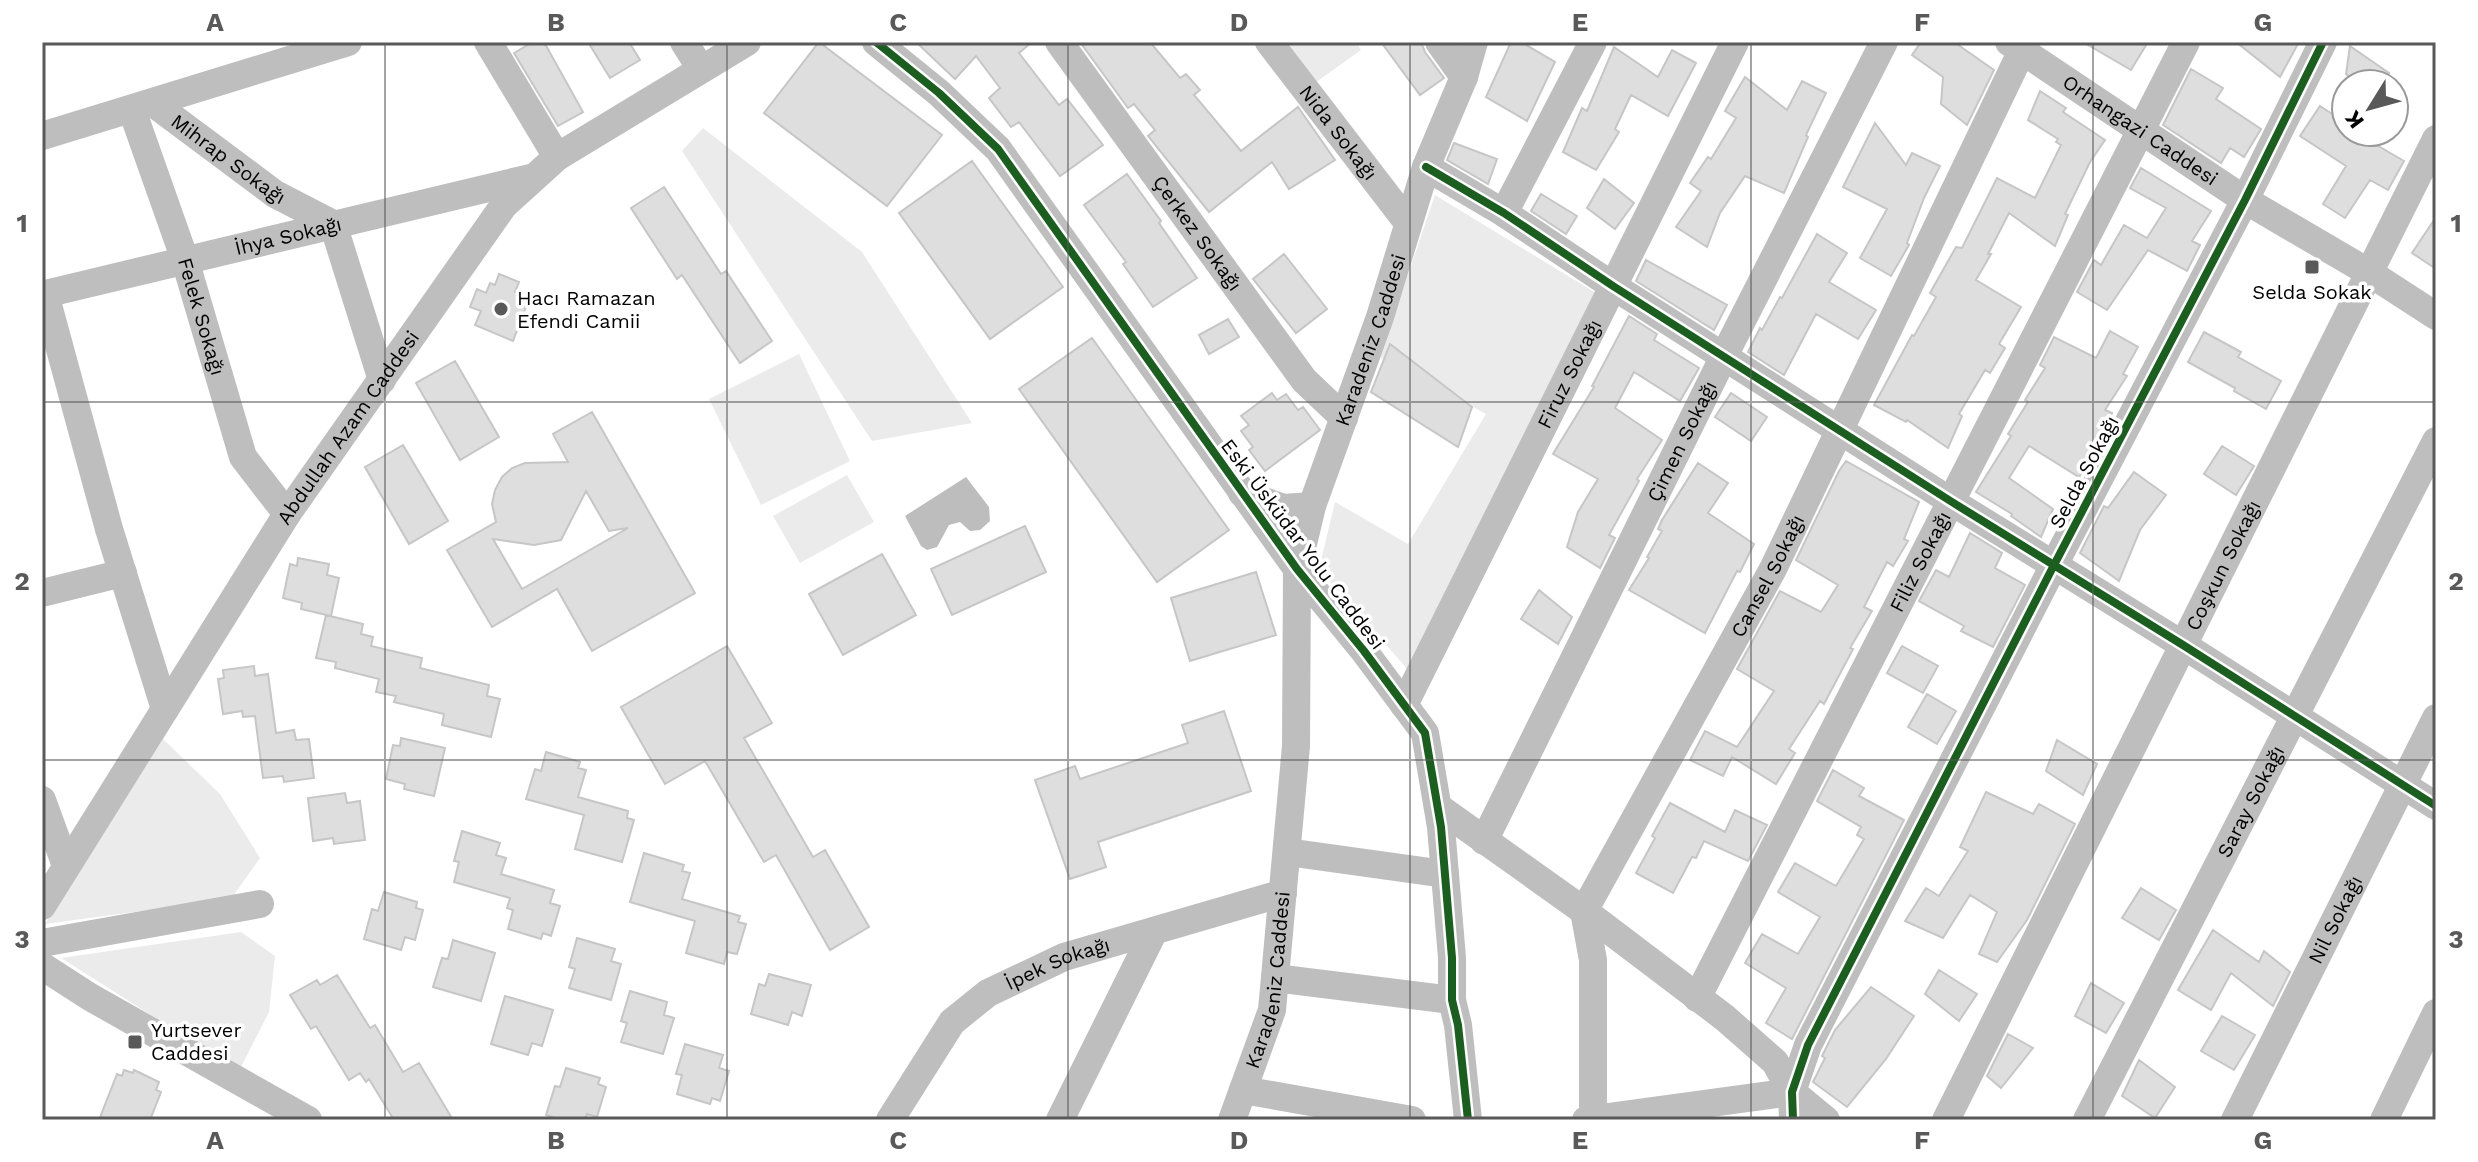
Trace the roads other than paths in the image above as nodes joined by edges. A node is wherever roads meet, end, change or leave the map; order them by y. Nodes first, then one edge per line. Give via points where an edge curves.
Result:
1 (348, 42) edge
2 (488, 42) edge
3 (684, 42) edge
4 (747, 42) edge
5 (876, 42) edge
6 (1059, 42) edge
7 (1269, 42) edge
8 (1439, 42) edge
9 (1474, 42) edge
10 (1593, 42) edge
11 (1735, 42) edge
12 (1884, 42) edge
13 (2186, 42) edge
14 (2323, 42) edge
15 (2019, 45) edge
16 (701, 69) junction
17 (1464, 77) junction
18 (143, 106) junction
19 (2143, 130) junction
20 (42, 136) edge
21 (2436, 139) edge
22 (557, 157) junction
23 (1426, 167) junction
24 (533, 178) junction
25 (2245, 200) junction
26 (1504, 213) junction
27 (1408, 223) junction
28 (333, 224) junction
29 (185, 260) junction
30 (2368, 272) junction
31 (1613, 286) junction
32 (44, 295) edge
33 (2436, 316) edge
34 (1724, 356) junction
35 (382, 380) junction
36 (1344, 418) junction
37 (1840, 431) junction
38 (2436, 441) edge
39 (1242, 493) junction
40 (1952, 502) junction
41 (1312, 506) junction
42 (287, 514) junction
43 (2054, 565) junction
44 (1297, 569) junction
45 (123, 573) junction
46 (42, 593) edge
47 (1346, 629) junction
48 (1297, 643) junction
49 (2183, 645) junction
50 (1404, 705) junction
51 (165, 709) junction
52 (2296, 717) junction
53 (2436, 718) edge
54 (2401, 785) junction
55 (42, 800) edge
56 (2436, 806) edge
57 (1438, 807) junction
58 (1484, 841) junction
59 (1287, 852) junction
60 (66, 866) junction
61 (1445, 874) junction
62 (1283, 893) junction
63 (260, 904) dead end
64 (42, 906) edge
65 (1584, 911) junction
66 (1154, 931) junction
67 (42, 943) edge
68 (42, 966) edge
69 (1275, 978) junction
70 (1697, 998) junction
71 (1452, 1000) junction
72 (2436, 1013) edge
73 (1243, 1090) junction
74 (1792, 1106) edge
75 (308, 1120) edge
76 (890, 1120) edge
77 (1060, 1120) edge
78 (1232, 1120) edge
79 (1412, 1120) edge
80 (1468, 1120) edge
81 (1586, 1120) edge
82 (1593, 1120) edge
83 (1826, 1120) edge
84 (1946, 1120) edge
85 (2087, 1120) edge
86 (2235, 1120) edge
87 (2384, 1120) edge

1 - 18 street
2 - 22 street
3 - 16 street
4 - 16 street, Abdullah Azam Caddesi
5 - 39 street, Eski Üsküdar Yolu Caddesi via 998,149
6 - 36 street, Çerkez Sokağı via 1304,380
7 - 27 street, Nida Sokağı
8 - 17 street
9 - 17 street, Karadeniz Caddesi
10 - 26 street
11 - 31 street, Firuz Sokağı
12 - 34 street, Çimen Sokağı
13 - 19 street, Filiz Sokağı
14 - 25 street, Selda Sokağı
15 - 19 street, Orhangazi Caddesi
15 - 37 street, Cansel Sokağı
16 - 22 street, Abdullah Azam Caddesi
17 - 23 street, Karadeniz Caddesi
18 - 20 street
18 - 28 street, Mihrap Sokağı via 275,194
18 - 29 street, Felek Sokağı
19 - 25 street, Orhangazi Caddesi
19 - 40 street, Filiz Sokağı
21 - 30 street, Coşkun Sokağı
22 - 24 street, Abdullah Azam Caddesi
23 - 26 street
23 - 27 street, Karadeniz Caddesi
24 - 28 street, İhya Sokağı
24 - 35 street, Abdullah Azam Caddesi via 504,205
25 - 30 street, Orhangazi Caddesi
25 - 43 street, Selda Sokağı
26 - 31 street
27 - 36 street, Karadeniz Caddesi
28 - 29 street, İhya Sokağı
28 - 35 street
29 - 32 street, İhya Sokağı
29 - 42 street, Felek Sokağı via 243,457
30 - 33 street, Orhangazi Caddesi
30 - 49 street, Coşkun Sokağı
31 - 34 street
31 - 50 street, Firuz Sokağı
32 - 45 street
34 - 37 street
34 - 58 street, Çimen Sokağı
35 - 42 street, Abdullah Azam Caddesi
36 - 41 street, Karadeniz Caddesi
37 - 40 street
37 - 65 street, Cansel Sokağı via 1773,569
38 - 52 street, Saray Sokağı
39 - 41 street via 1283,508
39 - 44 street, Eski Üsküdar Yolu Caddesi
40 - 43 street
40 - 70 street, Filiz Sokağı
41 - 44 street, Karadeniz Caddesi
42 - 51 street, Abdullah Azam Caddesi
43 - 49 street
43 - 74 street, Selda Sokağı via 1808,1045
44 - 47 street, Eski Üsküdar Yolu Caddesi
44 - 48 street, Karadeniz Caddesi
45 - 46 street
45 - 51 street
47 - 48 street
47 - 50 street, Eski Üsküdar Yolu Caddesi
48 - 59 street, Karadeniz Caddesi
49 - 52 street
49 - 84 street, Coşkun Sokağı
50 - 57 street, Eski Üsküdar Yolu Caddesi via 1425,733
51 - 60 street, Abdullah Azam Caddesi
52 - 54 street
52 - 85 street, Saray Sokağı
53 - 54 street, Nil Sokağı
54 - 56 street
54 - 86 street, Nil Sokağı
55 - 60 street
57 - 58 street
57 - 61 street, Eski Üsküdar Yolu Caddesi
58 - 65 street
59 - 61 street
59 - 62 street, Karadeniz Caddesi
60 - 64 street, Abdullah Azam Caddesi
61 - 71 street, Eski Üsküdar Yolu Caddesi
62 - 66 street, İpek Sokağı
62 - 69 street, Karadeniz Caddesi
63 - 67 street
65 - 70 street
65 - 82 street via 1593,960
66 - 76 street, İpek Sokağı via 1064,957 988,993 952,1022
66 - 77 street
68 - 75 street
69 - 71 street
69 - 73 street, Karadeniz Caddesi via 1272,1010
70 - 74 street via 1775,1062
71 - 80 street, Eski Üsküdar Yolu Caddesi
72 - 87 street
73 - 78 street, Karadeniz Caddesi
73 - 79 street
74 - 82 street
74 - 83 street
81 - 82 street

